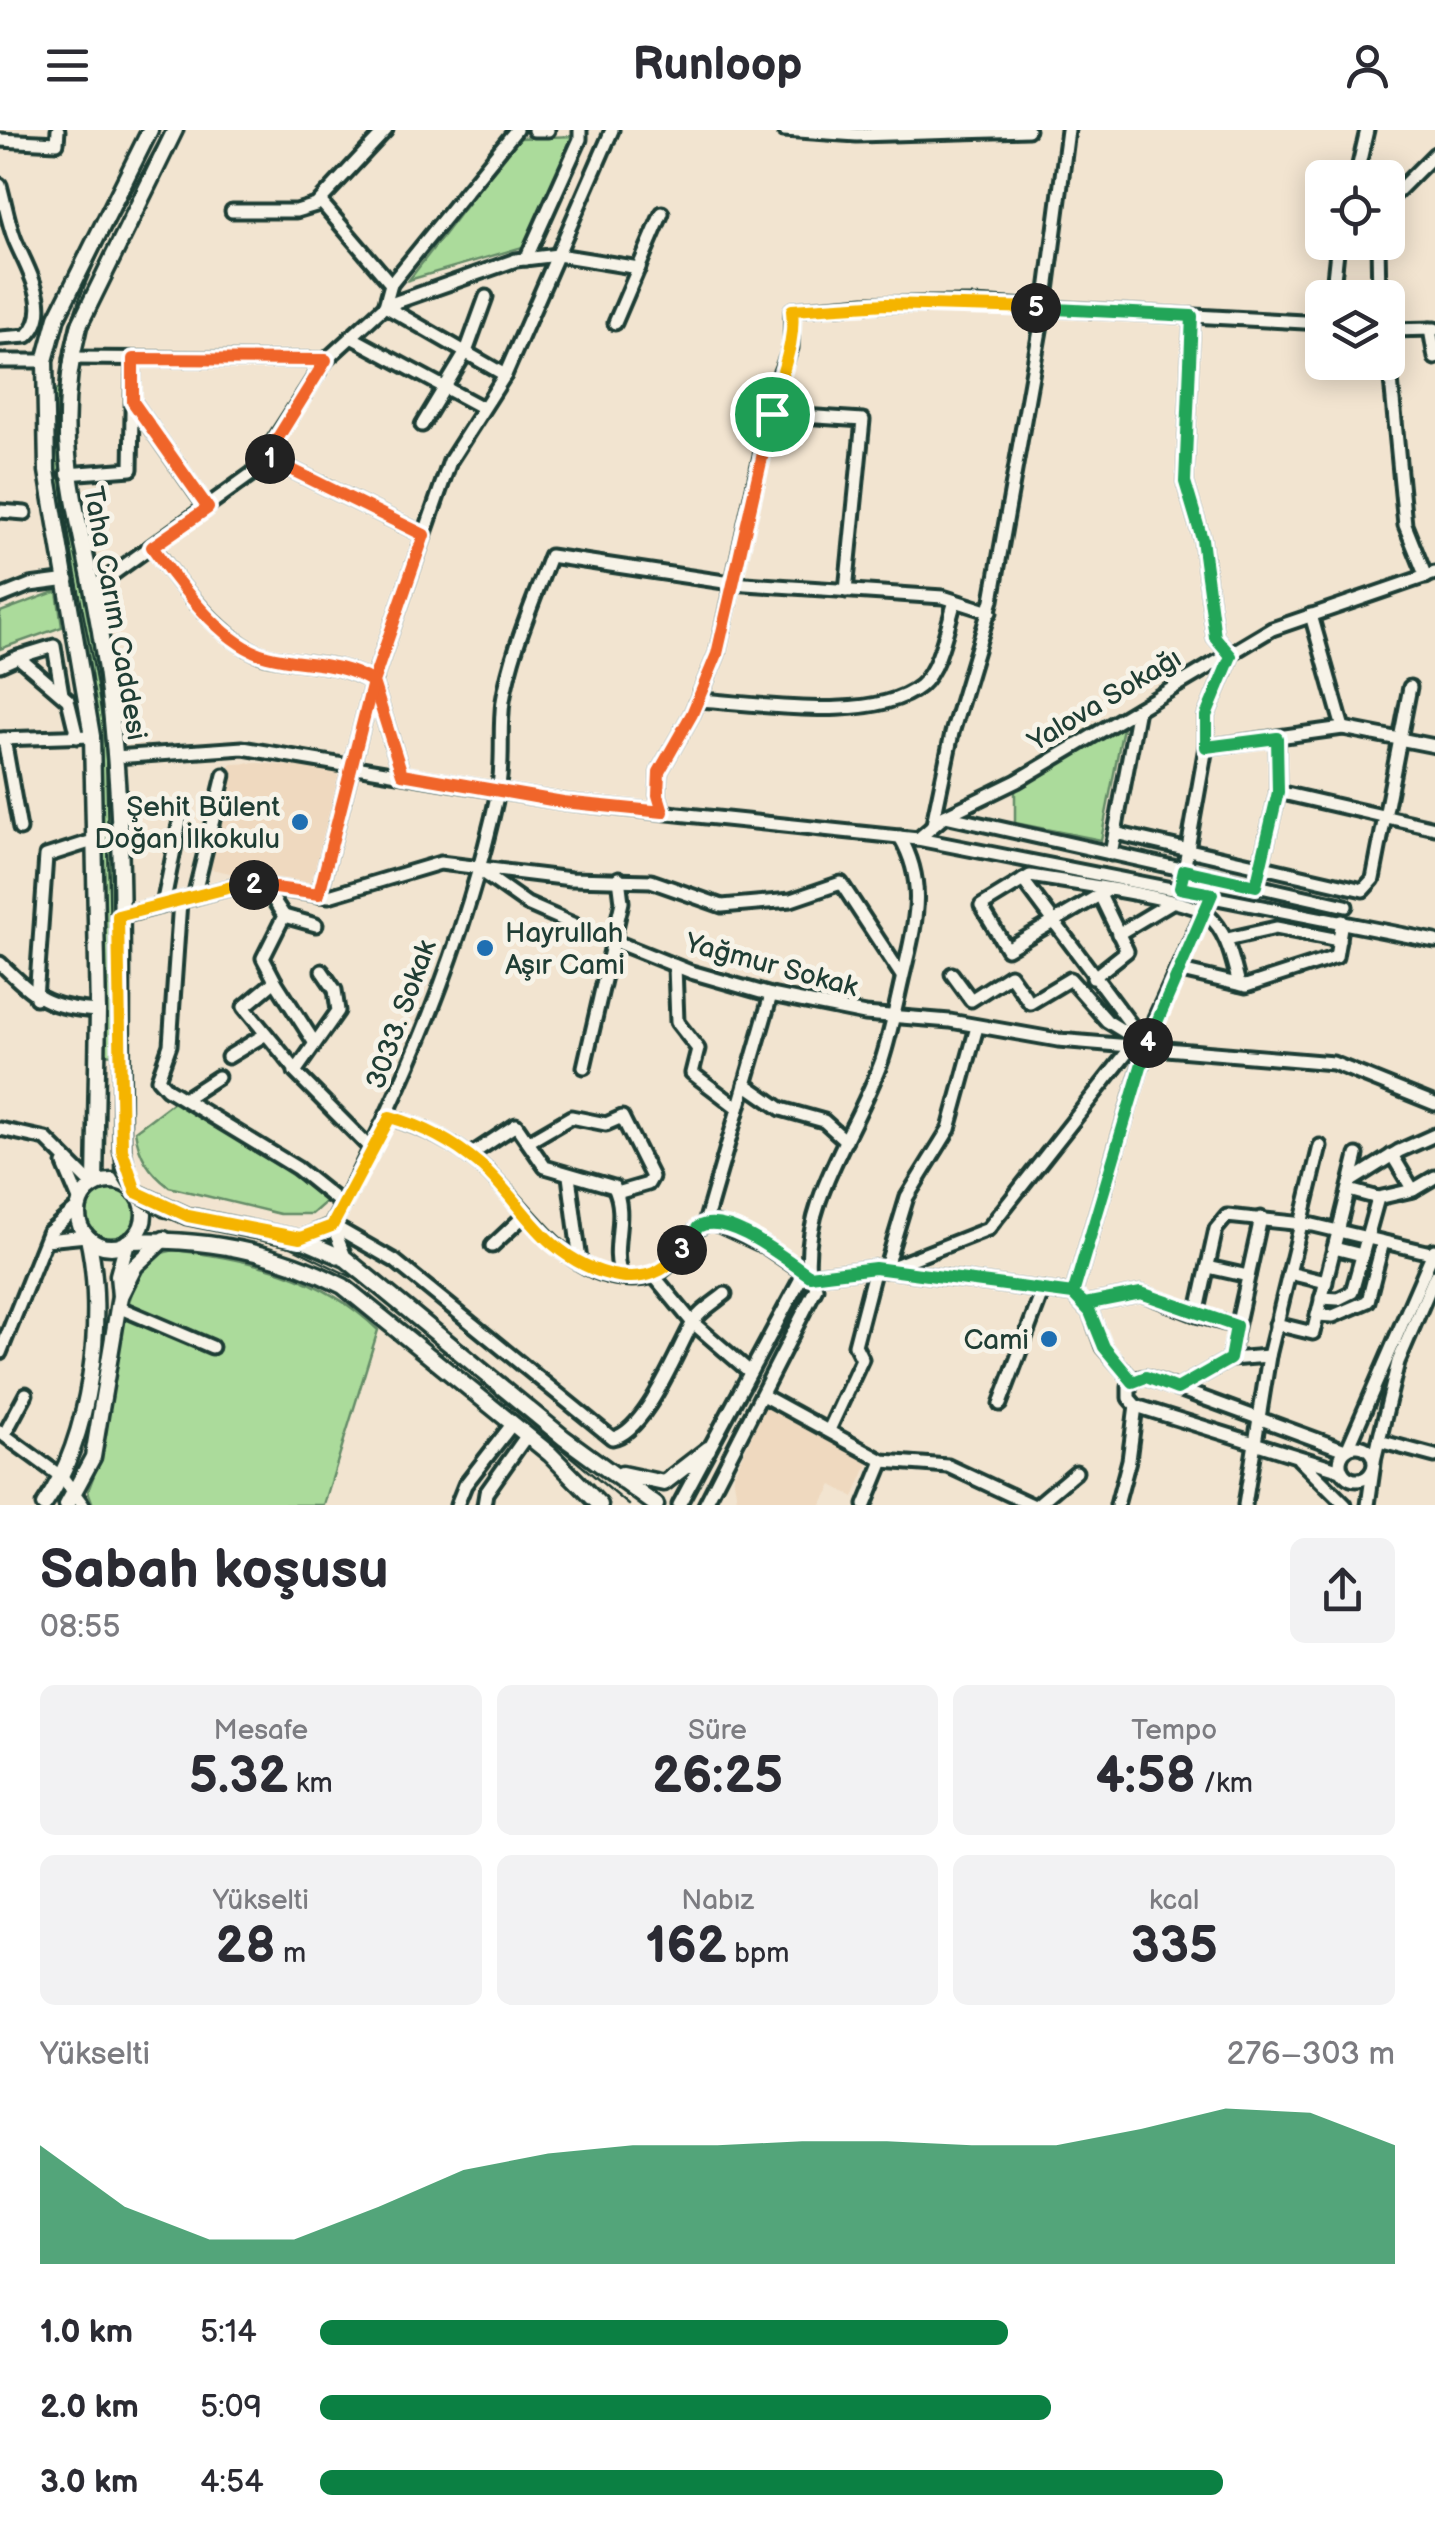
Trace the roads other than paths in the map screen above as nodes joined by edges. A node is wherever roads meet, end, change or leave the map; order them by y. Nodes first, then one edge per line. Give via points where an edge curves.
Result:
1 (58, 130) edge
2 (150, 130) edge
3 (175, 130) edge
4 (386, 130) edge
5 (516, 130) edge
6 (534, 130) edge
7 (548, 130) edge
8 (580, 130) edge
9 (612, 130) edge
10 (784, 130) edge
11 (1028, 130) edge
12 (1068, 130) edge
13 (1367, 130) edge
14 (839, 132) edge
15 (0, 140) edge
16 (1435, 154) edge
17 (1360, 160) edge
18 (1405, 183) edge
19 (0, 185) edge
20 (321, 202) junction
21 (232, 210) dead end
22 (662, 213) dead end
23 (558, 255) junction
24 (526, 259) junction
25 (639, 268) junction
26 (391, 284) junction
27 (486, 297) dead end
28 (385, 306) junction
29 (1044, 309) junction
30 (1192, 316) junction
31 (615, 322) dead end
32 (1305, 322) edge
33 (1433, 329) edge
34 (1405, 330) edge
35 (351, 337) junction
36 (0, 338) edge
37 (466, 352) junction
38 (71, 358) junction
39 (1435, 358) edge
40 (133, 359) junction
41 (326, 360) junction
42 (0, 361) edge
43 (45, 361) junction
44 (505, 375) junction
45 (1391, 380) edge
46 (444, 389) junction
47 (133, 402) junction
48 (484, 408) junction
49 (772, 414) junction
50 (422, 425) dead end
51 (266, 457) junction
52 (67, 474) junction
53 (208, 508) junction
54 (0, 511) edge
55 (24, 513) dead end
56 (424, 535) junction
57 (152, 547) junction
58 (1430, 575) edge
59 (68, 580) junction
60 (731, 583) junction
61 (92, 589) junction
62 (846, 591) junction
63 (0, 597) edge
64 (955, 601) junction
65 (990, 612) junction
66 (1312, 615) junction
67 (1231, 656) junction
68 (18, 657) junction
69 (0, 665) edge
70 (373, 682) junction
71 (1410, 687) dead end
72 (62, 694) junction
73 (699, 700) junction
74 (1138, 709) junction
75 (1343, 728) junction
76 (84, 736) junction
77 (1277, 738) junction
78 (1402, 738) junction
79 (2, 739) edge
80 (1435, 746) edge
81 (1206, 747) junction
82 (116, 757) junction
83 (353, 766) junction
84 (402, 774) junction
85 (224, 775) dead end
86 (498, 790) junction
87 (1278, 792) junction
88 (663, 812) junction
89 (946, 816) junction
90 (1385, 818) junction
91 (180, 820) dead end
92 (933, 824) junction
93 (1435, 828) edge
94 (20, 829) dead end
95 (1115, 833) junction
96 (900, 837) junction
97 (918, 839) junction
98 (96, 840) junction
99 (1187, 850) junction
100 (1112, 854) junction
101 (476, 868) junction
102 (1260, 868) junction
103 (1184, 870) junction
104 (619, 878) junction
105 (1023, 880) junction
106 (1256, 886) junction
107 (265, 887) junction
108 (1180, 888) junction
109 (1104, 893) junction
110 (319, 894) junction
111 (1212, 894) junction
112 (194, 897) junction
113 (180, 901) junction
114 (1170, 902) junction
115 (163, 905) junction
116 (1346, 906) dead end
117 (1204, 910) junction
118 (118, 916) junction
119 (284, 916) junction
120 (1342, 921) junction
121 (1055, 922) junction
122 (316, 925) dead end
123 (1118, 934) junction
124 (1227, 939) junction
125 (612, 940) junction
126 (1339, 940) junction
127 (1435, 941) edge
128 (0, 963) edge
129 (675, 966) junction
130 (1176, 970) junction
131 (322, 971) dead end
132 (952, 974) dead end
133 (902, 976) junction
134 (1093, 978) junction
135 (275, 981) junction
136 (1239, 984) junction
137 (770, 995) junction
138 (36, 998) junction
139 (98, 1011) junction
140 (892, 1017) junction
141 (977, 1027) junction
142 (266, 1034) junction
143 (314, 1042) junction
144 (1133, 1045) junction
145 (1147, 1045) junction
146 (228, 1058) dead end
147 (584, 1067) dead end
148 (294, 1069) junction
149 (218, 1078) dead end
150 (745, 1084) junction
151 (184, 1099) junction
152 (1435, 1104) edge
153 (738, 1108) junction
154 (390, 1117) junction
155 (1, 1130) edge
156 (1435, 1136) edge
157 (46, 1140) junction
158 (846, 1141) junction
159 (528, 1142) junction
160 (1320, 1146) dead end
161 (372, 1150) junction
162 (1357, 1155) dead end
163 (1392, 1155) junction
164 (469, 1156) junction
165 (568, 1176) junction
166 (1435, 1177) edge
167 (94, 1186) junction
168 (1350, 1186) junction
169 (133, 1190) junction
170 (1413, 1190) junction
171 (617, 1193) junction
172 (1378, 1198) junction
173 (79, 1205) junction
174 (343, 1205) junction
175 (525, 1215) junction
176 (1261, 1218) junction
177 (705, 1223) junction
178 (1301, 1223) junction
179 (332, 1226) junction
180 (1338, 1232) junction
181 (87, 1237) junction
182 (300, 1238) junction
183 (1366, 1238) junction
184 (46, 1240) junction
185 (164, 1240) junction
186 (129, 1242) junction
187 (1382, 1242) junction
188 (492, 1246) dead end
189 (1334, 1248) junction
190 (1434, 1252) edge
191 (1362, 1255) junction
192 (346, 1260) junction
193 (580, 1261) junction
194 (1208, 1267) junction
195 (880, 1269) junction
196 (1289, 1273) junction
197 (654, 1276) junction
198 (1248, 1276) junction
199 (1435, 1276) edge
200 (622, 1277) junction
201 (809, 1281) junction
202 (1326, 1282) junction
203 (1043, 1290) junction
204 (725, 1294) dead end
205 (1073, 1294) junction
206 (1322, 1298) junction
207 (119, 1302) junction
208 (1085, 1304) junction
209 (1198, 1315) junction
210 (1317, 1315) junction
211 (692, 1322) junction
212 (1276, 1324) junction
213 (1236, 1326) junction
214 (212, 1347) dead end
215 (0, 1353) edge
216 (1268, 1356) junction
217 (1230, 1359) junction
218 (750, 1372) junction
219 (1133, 1382) junction
220 (1177, 1389) junction
221 (26, 1394) dead end
222 (764, 1396) junction
223 (1000, 1404) dead end
224 (1136, 1406) junction
225 (1257, 1418) junction
226 (513, 1423) junction
227 (829, 1430) junction
228 (2, 1434) edge
229 (527, 1435) junction
230 (1380, 1441) junction
231 (1254, 1442) junction
232 (1348, 1445) junction
233 (708, 1449) junction
234 (1296, 1456) junction
235 (1435, 1456) edge
236 (883, 1462) junction
237 (1374, 1465) junction
238 (604, 1467) junction
239 (1076, 1472) dead end
240 (1342, 1472) junction
241 (63, 1478) junction
242 (76, 1501) edge
243 (44, 1505) edge
244 (457, 1505) edge
245 (484, 1505) edge
246 (600, 1505) edge
247 (656, 1505) edge
248 (678, 1505) edge
249 (705, 1505) edge
250 (865, 1505) edge
251 (1035, 1505) edge
252 (1116, 1505) edge
253 (1245, 1505) edge
254 (1345, 1505) edge
255 (1368, 1505) edge

1 - 15 street via 58,143
2 - 43 main road, Taha Carım Caddesi via 57,317
3 - 38 main road, Taha Carım Caddesi via 102,271
4 - 20 street
5 - 26 street
6 - 7 street
8 - 24 street
9 - 23 street
10 - 14 street
11 - 14 street
12 - 29 street
13 - 17 street
16 - 18 street
19 - 36 street via 39,308 28,336
20 - 21 street via 296,211
20 - 26 street
22 - 25 street
23 - 24 street
23 - 25 street
23 - 44 street
24 - 28 street
25 - 31 street
26 - 28 street
27 - 37 street
28 - 35 street
28 - 37 street
29 - 30 street
29 - 49 street via 886,304 792,310 791,348
29 - 65 street
30 - 32 street
30 - 67 street via 1185,482 1202,539 1215,637
33 - 34 street
33 - 39 street
35 - 41 street
35 - 46 street
37 - 44 street
37 - 46 street
38 - 40 street
38 - 52 main road, Taha Carım Caddesi
40 - 41 street
40 - 47 street
41 - 51 street
42 - 43 street
43 - 59 main road, Taha Carım Caddesi via 48,472
44 - 48 street
45 - 58 street via 1405,525
46 - 48 street
46 - 50 street
47 - 52 street via 131,469
47 - 53 street
48 - 56 street via 450,461
49 - 60 street
49 - 62 street via 863,420
51 - 53 street
51 - 56 street
52 - 61 main road, Taha Carım Caddesi
53 - 57 street
54 - 55 street
56 - 70 street
57 - 61 street
57 - 70 street via 186,591 246,648 336,665
58 - 66 street, Yalova Sokağı
59 - 63 street
59 - 76 main road, Taha Carım Caddesi
60 - 62 street
60 - 73 street via 717,654
60 - 86 street, 3033. Sokak via 550,556 506,687
61 - 82 main road, Taha Carım Caddesi
62 - 64 street
64 - 65 street
64 - 73 street via 930,673 901,697 818,707
65 - 92 street via 952,732
66 - 67 street, Yalova Sokağı via 1272,628
66 - 75 street
67 - 74 street, Yalova Sokağı
67 - 81 street via 1206,716
68 - 69 street
68 - 72 street
68 - 72 street via 54,646
70 - 83 street
70 - 84 street
71 - 78 street
72 - 76 street
73 - 88 street via 659,772
74 - 89 street, Yalova Sokağı
74 - 95 street
75 - 77 street
75 - 78 street
76 - 79 street
76 - 98 main road, Taha Carım Caddesi
77 - 81 street
77 - 87 street
78 - 80 street
78 - 90 street
79 - 94 street
81 - 99 street
82 - 83 street via 243,748
82 - 118 main road, Taha Carım Caddesi
83 - 84 street
83 - 110 street
84 - 86 street
85 - 112 street
86 - 88 street
86 - 101 street, 3033. Sokak
87 - 90 street
87 - 102 street
88 - 96 street
89 - 92 street, Yalova Sokağı
89 - 100 street
90 - 93 street
90 - 102 street via 1372,879 1363,890
91 - 115 street
92 - 97 street, Yalova Sokağı
95 - 99 street
95 - 100 street
96 - 97 street
96 - 133 street via 913,865 918,903
97 - 108 street
98 - 138 street via 46,856
98 - 139 main road, Taha Carım Caddesi
99 - 102 street
99 - 103 street
100 - 103 street
101 - 104 street
101 - 110 street via 440,862
101 - 125 street, Yağmur Sokak via 527,904
101 - 154 street, 3033. Sokak via 427,1030
102 - 106 street
103 - 106 street
103 - 108 street
104 - 125 street via 622,898
104 - 133 street via 659,882 722,906 791,900 841,883
105 - 109 street via 1030,876
105 - 121 street
105 - 121 street via 980,906 1006,949
106 - 116 street
107 - 110 street
107 - 112 street via 243,884
107 - 119 street
108 - 111 street
109 - 114 street
109 - 121 street
109 - 123 street
111 - 117 street
111 - 120 street
112 - 113 street
113 - 115 street
113 - 151 street via 170,1045 157,1075
114 - 117 street
114 - 123 street
115 - 118 street
117 - 124 street
117 - 130 street
118 - 169 main road, Taha Carım Caddesi via 122,1150
119 - 122 street
119 - 135 street via 263,958
120 - 126 street
120 - 127 street
121 - 134 street
123 - 134 street via 1127,951
124 - 126 street via 1276,928
124 - 136 street
125 - 129 street, Yağmur Sokak
125 - 147 street
126 - 136 street via 1336,957
128 - 138 street
129 - 137 street, Yağmur Sokak
129 - 153 street via 677,1022 698,1050 692,1073
130 - 136 street
130 - 145 street
131 - 143 street via 338,1006
132 - 145 street via 971,1000 1010,975 1030,1003 1070,980 1108,1021
133 - 140 street
134 - 145 street
135 - 142 street via 244,1007
135 - 143 street
137 - 140 street, Yağmur Sokak
137 - 150 street
138 - 139 street via 54,1007
139 - 167 main road, Taha Carım Caddesi
140 - 141 street, Yağmur Sokak
140 - 158 street via 882,1060
141 - 144 street, Yağmur Sokak
141 - 195 street via 949,1129 907,1198
142 - 146 street
142 - 148 street
143 - 148 street
144 - 145 street, Yağmur Sokak
144 - 195 street via 988,1229
145 - 152 street, Yağmur Sokak via 1333,1062
145 - 205 street
148 - 161 street
149 - 151 street
150 - 153 street
150 - 158 street via 781,1109 824,1120
151 - 174 street via 297,1168
153 - 177 street
154 - 161 street, 3033. Sokak
154 - 164 street
155 - 157 street
156 - 163 street
157 - 167 street
157 - 173 street via 69,1172
158 - 201 street via 813,1226
159 - 164 street via 516,1124
159 - 165 street via 545,1167
159 - 171 street via 571,1117 604,1124 622,1118 652,1177
160 - 178 street
161 - 174 street, 3033. Sokak
162 - 168 street
163 - 168 street
163 - 170 street
164 - 175 street
165 - 171 street
165 - 193 street
166 - 170 street
167 - 169 main road via 114,1181
167 - 173 main road
168 - 172 street
168 - 180 street
169 - 182 main road via 188,1216
169 - 186 main road via 143,1220
170 - 172 street
171 - 200 street
172 - 183 street
173 - 181 main road
173 - 184 street via 56,1222
174 - 179 street, 3033. Sokak
175 - 188 street
175 - 193 street
176 - 178 street
176 - 194 street via 1222,1220
176 - 198 street
177 - 197 street
177 - 201 street via 723,1224
178 - 180 street
178 - 196 street
179 - 182 street
179 - 192 street
179 - 211 street via 394,1261 612,1438 644,1410
180 - 183 street
180 - 189 street
181 - 184 street
181 - 186 main road via 107,1247
181 - 241 main road via 98,1310 77,1437
182 - 192 main road
183 - 187 street
183 - 191 street
184 - 215 street
185 - 186 main road
185 - 207 main road via 135,1266
185 - 226 main road via 252,1252 330,1279
186 - 207 main road via 118,1275
187 - 190 street
187 - 210 street via 1368,1301 1333,1316
189 - 191 street
189 - 202 street
190 - 232 street
191 - 206 street via 1352,1292
192 - 238 main road
193 - 200 street
194 - 198 street
194 - 209 street
195 - 201 street
195 - 203 street
195 - 227 street via 855,1346 862,1359
196 - 202 street
196 - 212 street
197 - 200 street
197 - 211 street
198 - 213 street
199 - 230 street via 1398,1362
201 - 218 street
201 - 222 street
202 - 206 street
203 - 205 street
203 - 223 street
204 - 211 street
205 - 208 street
206 - 210 street
207 - 214 street
207 - 242 main road via 92,1457
208 - 209 street via 1141,1293
208 - 219 street via 1104,1347
209 - 213 street
210 - 212 street via 1313,1333
211 - 218 street
212 - 216 street
213 - 217 street
216 - 217 street
216 - 225 street
217 - 220 street
218 - 233 street
219 - 220 street via 1146,1377
219 - 224 street via 1128,1395
220 - 225 street
221 - 228 street
222 - 227 street
222 - 249 street
224 - 231 street
224 - 252 street
225 - 231 street
225 - 232 street
226 - 229 main road
226 - 244 street
227 - 236 street
228 - 241 street
229 - 245 street
229 - 246 main road
230 - 235 street
230 - 237 street
231 - 234 street
231 - 253 street
232 - 237 street via 1364,1447
232 - 240 street
233 - 238 main road via 660,1484
233 - 248 street
234 - 240 street
234 - 254 street
236 - 250 street
236 - 251 street via 948,1466
237 - 240 street via 1360,1480
237 - 255 street
238 - 247 main road
239 - 251 street
240 - 254 street
241 - 242 street
241 - 243 main road

